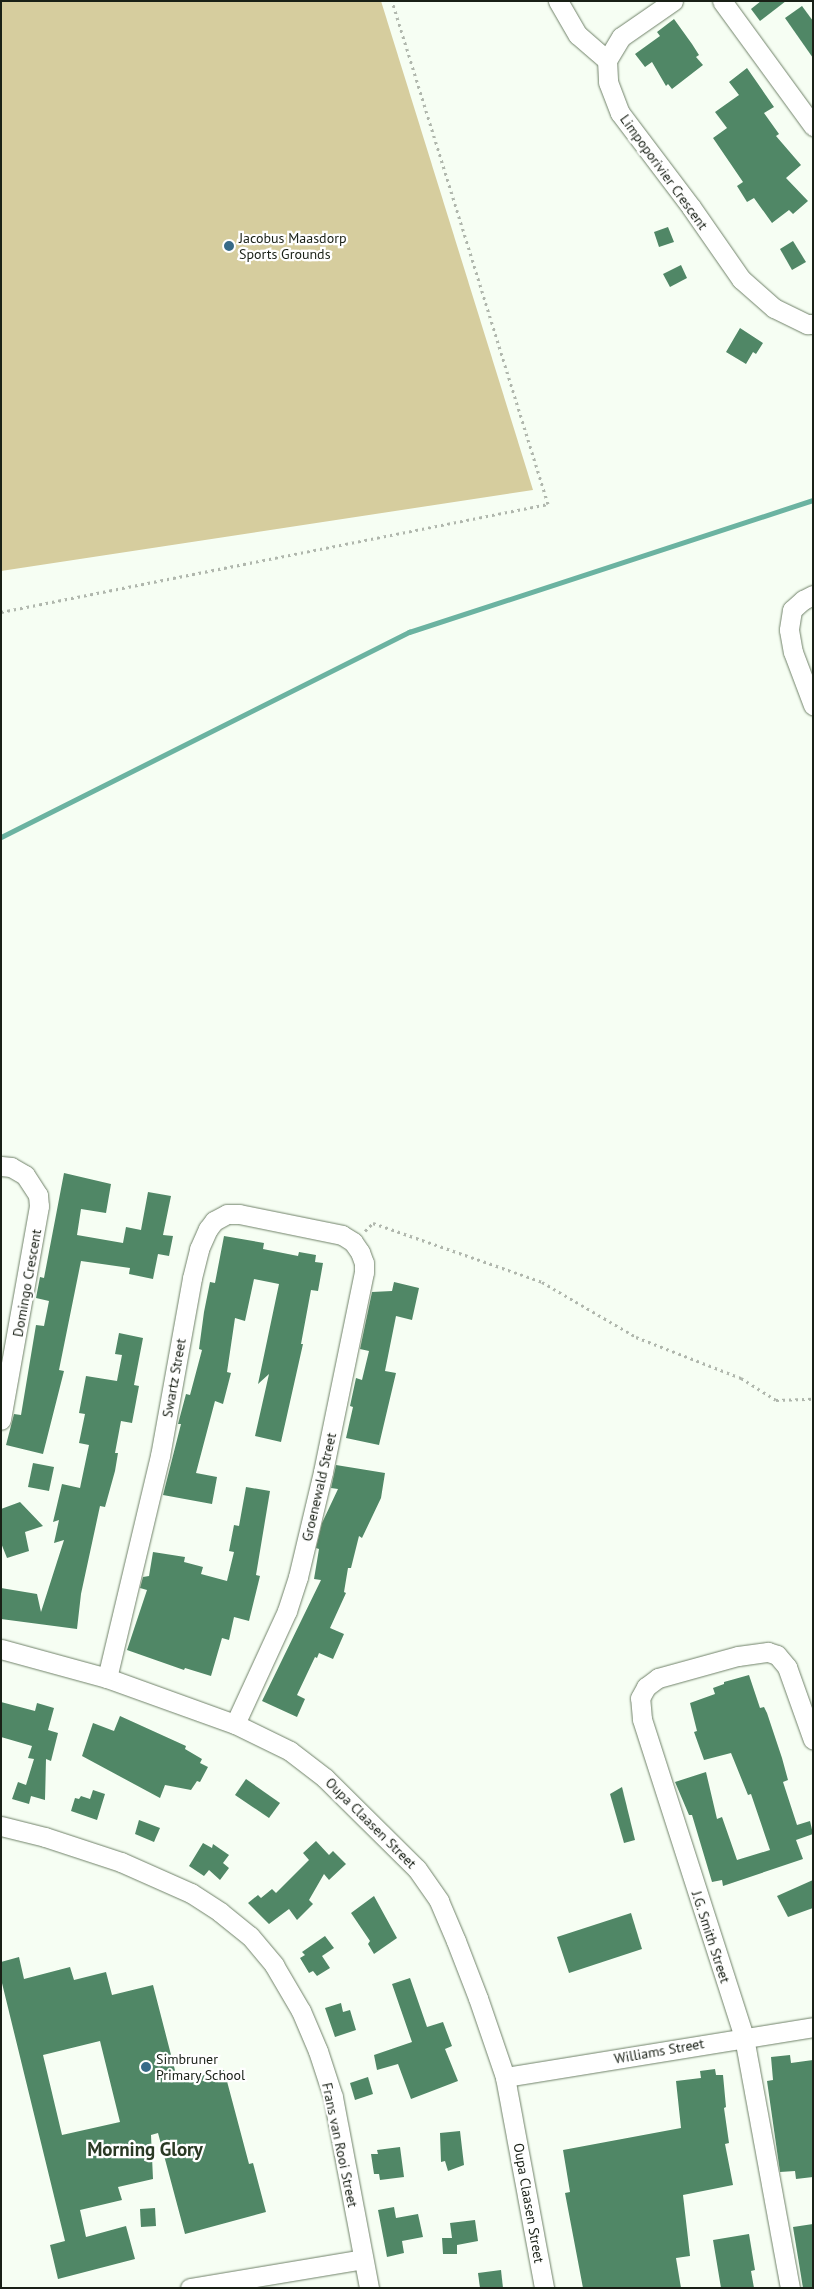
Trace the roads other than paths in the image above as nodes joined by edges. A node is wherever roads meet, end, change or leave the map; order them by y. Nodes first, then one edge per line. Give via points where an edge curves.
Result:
1 (558, 1) edge
2 (672, 1) edge
3 (722, 1) edge
4 (607, 60) junction
5 (813, 126) edge
6 (813, 324) edge
7 (813, 596) edge
8 (813, 705) edge
9 (1, 1166) edge
10 (353, 1242) joint
11 (1, 1420) edge
12 (1, 1649) edge
13 (107, 1678) junction
14 (235, 1724) junction
15 (813, 1740) edge
16 (1, 1826) edge
17 (813, 2027) edge
18 (744, 2037) junction
19 (505, 2077) junction
20 (363, 2259) junction
21 (198, 2287) edge
22 (368, 2288) edge
23 (544, 2288) edge
24 (790, 2288) edge

1 - 4 street via 578,35
2 - 4 street via 621,38
3 - 5 street
4 - 6 street, Limpoporivier Crescent via 608,82 620,113 742,279 774,308
7 - 8 street via 792,610 789,630 793,652
9 - 11 street, Domingo Crescent via 11,1167 25,1175 38,1195 39,1206
10 - 13 street, Swartz Street via 328,1230 239,1214 227,1214 214,1221 208,1229 192,1278 160,1456
10 - 14 street, Groenewald Street via 364,1262 364,1272 298,1577 287,1611
12 - 13 street, Oupa Claasen Street
13 - 14 street, Oupa Claasen Street
14 - 19 street, Oupa Claasen Street via 290,1751 325,1778 417,1868 438,1901 456,1941
15 - 18 street, J.G. Smith Street via 789,1672 782,1659 774,1653 761,1651 658,1678 646,1688 639,1703 683,1852
16 - 20 street, Frans van Rooi Street via 45,1836 160,1878 220,1912 250,1936 274,1965 301,2011 318,2051 333,2097
17 - 18 street, Williams Street
18 - 19 street, Williams Street
18 - 24 street, J.G. Smith Street
19 - 23 street, Oupa Claasen Street
20 - 21 street
20 - 22 street, Frans van Rooi Street

